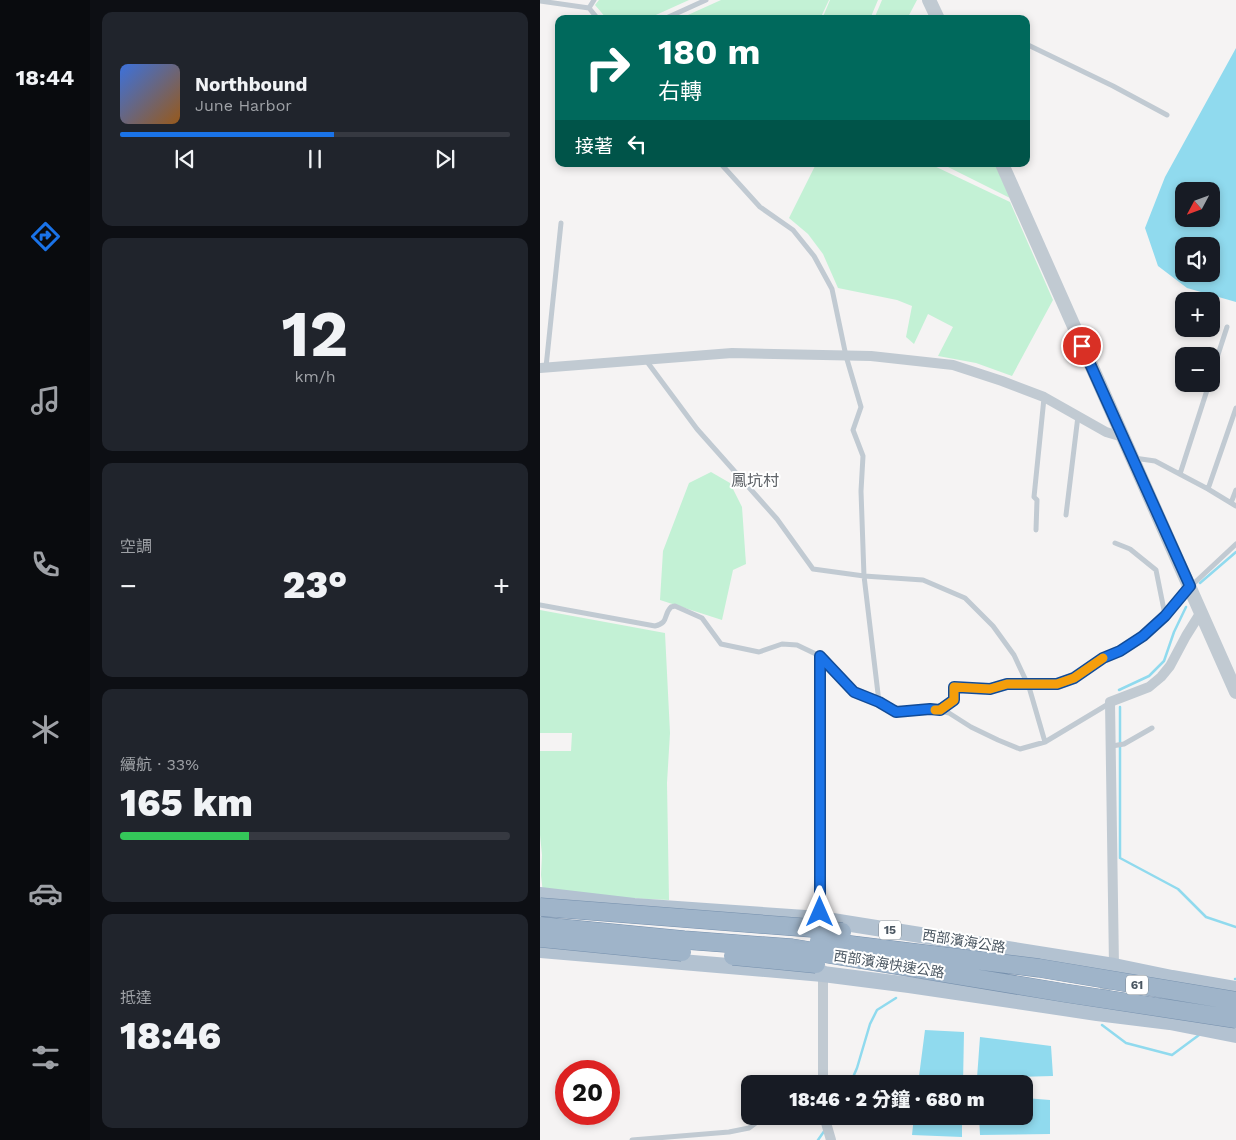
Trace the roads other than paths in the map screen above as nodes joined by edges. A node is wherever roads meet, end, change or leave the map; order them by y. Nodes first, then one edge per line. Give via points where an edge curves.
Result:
1 (594, 0) edge
2 (706, 0) edge
3 (930, 0) edge
4 (540, 1) edge
5 (589, 8) junction
6 (595, 15) edge
7 (673, 15) edge
8 (936, 15) edge
9 (1030, 46) edge
10 (1167, 116) dead end
11 (724, 167) edge
12 (1003, 167) edge
13 (561, 223) dead end
14 (1227, 327) dead end
15 (1220, 348) edge
16 (846, 356) junction
17 (645, 359) junction
18 (543, 368) edge
19 (1206, 392) edge
20 (1044, 397) junction
21 (1236, 408) edge
22 (1078, 416) junction
23 (1123, 437) junction
24 (1132, 458) junction
25 (1180, 474) junction
26 (1208, 488) junction
27 (1236, 490) edge
28 (1234, 505) edge
29 (1066, 515) dead end
30 (1036, 530) dead end
31 (1115, 543) dead end
32 (1236, 544) edge
33 (864, 576) junction
34 (1190, 586) junction
35 (540, 605) edge
36 (1201, 612) junction
37 (1165, 616) junction
38 (820, 656) junction
39 (1027, 683) junction
40 (1236, 692) edge
41 (879, 702) junction
42 (1110, 702) junction
43 (940, 710) junction
44 (1152, 728) dead end
45 (1046, 742) junction
46 (1112, 746) junction
47 (540, 896) edge
48 (540, 907) edge
49 (540, 916) edge
50 (820, 919) junction
51 (540, 926) edge
52 (540, 938) edge
53 (540, 950) edge
54 (1114, 966) junction
55 (1039, 968) junction
56 (824, 974) junction
57 (1172, 978) junction
58 (1236, 989) edge
59 (1065, 993) junction
60 (1236, 1001) edge
61 (1096, 1013) junction
62 (1236, 1019) edge
63 (1170, 1022) junction
64 (1236, 1035) edge
65 (823, 1075) edge
66 (753, 1125) edge
67 (632, 1140) edge

1 - 5 lane
2 - 7 lane
3 - 8 street
4 - 5 lane
5 - 6 lane
9 - 10 lane
11 - 16 lane via 760,207 793,230 814,256 832,289
12 - 23 street
13 - 18 lane
14 - 15 lane
16 - 17 street via 732,353
16 - 20 street via 953,365
16 - 33 lane via 861,407 853,430 863,456
17 - 18 street
17 - 33 lane via 697,429 777,519 813,569
19 - 25 lane
20 - 22 street
20 - 30 lane via 1034,497 1037,500
21 - 26 lane
22 - 23 street via 1106,432
22 - 29 lane
23 - 24 street
24 - 25 lane via 1155,461
24 - 34 street
25 - 26 lane
26 - 28 lane
27 - 28 lane
31 - 37 lane via 1130,549 1156,570
32 - 34 lane
33 - 39 lane via 923,580 965,598 994,626 1014,655
33 - 41 lane
34 - 36 street
34 - 37 lane
35 - 38 lane via 656,626 663,624 667,611 675,606 702,618 721,644 759,652 790,644
36 - 40 street
36 - 42 street via 1161,677 1149,687
37 - 39 lane via 1143,636 1074,678 1057,684
38 - 41 lane via 854,692
38 - 50 lane
39 - 43 lane via 990,689 954,687 954,700
39 - 45 lane
41 - 43 lane via 896,712
42 - 45 lane
42 - 46 street
43 - 45 lane via 1020,749
44 - 46 lane via 1124,744
46 - 54 street
47 - 50 main road, 西部濱海公路 / 15
48 - 55 highway, bridge via 811,928 935,946
49 - 55 highway, 西部濱海快速公路 / 61, bridge via 805,940
50 - 54 main road, 西部濱海公路 / 15
50 - 56 street
51 - 59 highway, 西部濱海快速公路 / 61, bridge via 792,948
52 - 59 highway, bridge via 795,961
53 - 56 main road
54 - 57 main road, 西部濱海公路 / 15
54 - 61 street
55 - 60 highway, 西部濱海快速公路 / 61, bridge
56 - 61 main road
56 - 65 street
57 - 58 main road, 西部濱海公路 / 15
57 - 63 main road via 1155,982 1148,988 1146,1002 1152,1011
59 - 62 highway, 西部濱海快速公路 / 61, bridge
61 - 63 main road
63 - 64 main road
66 - 67 lane via 729,1132

